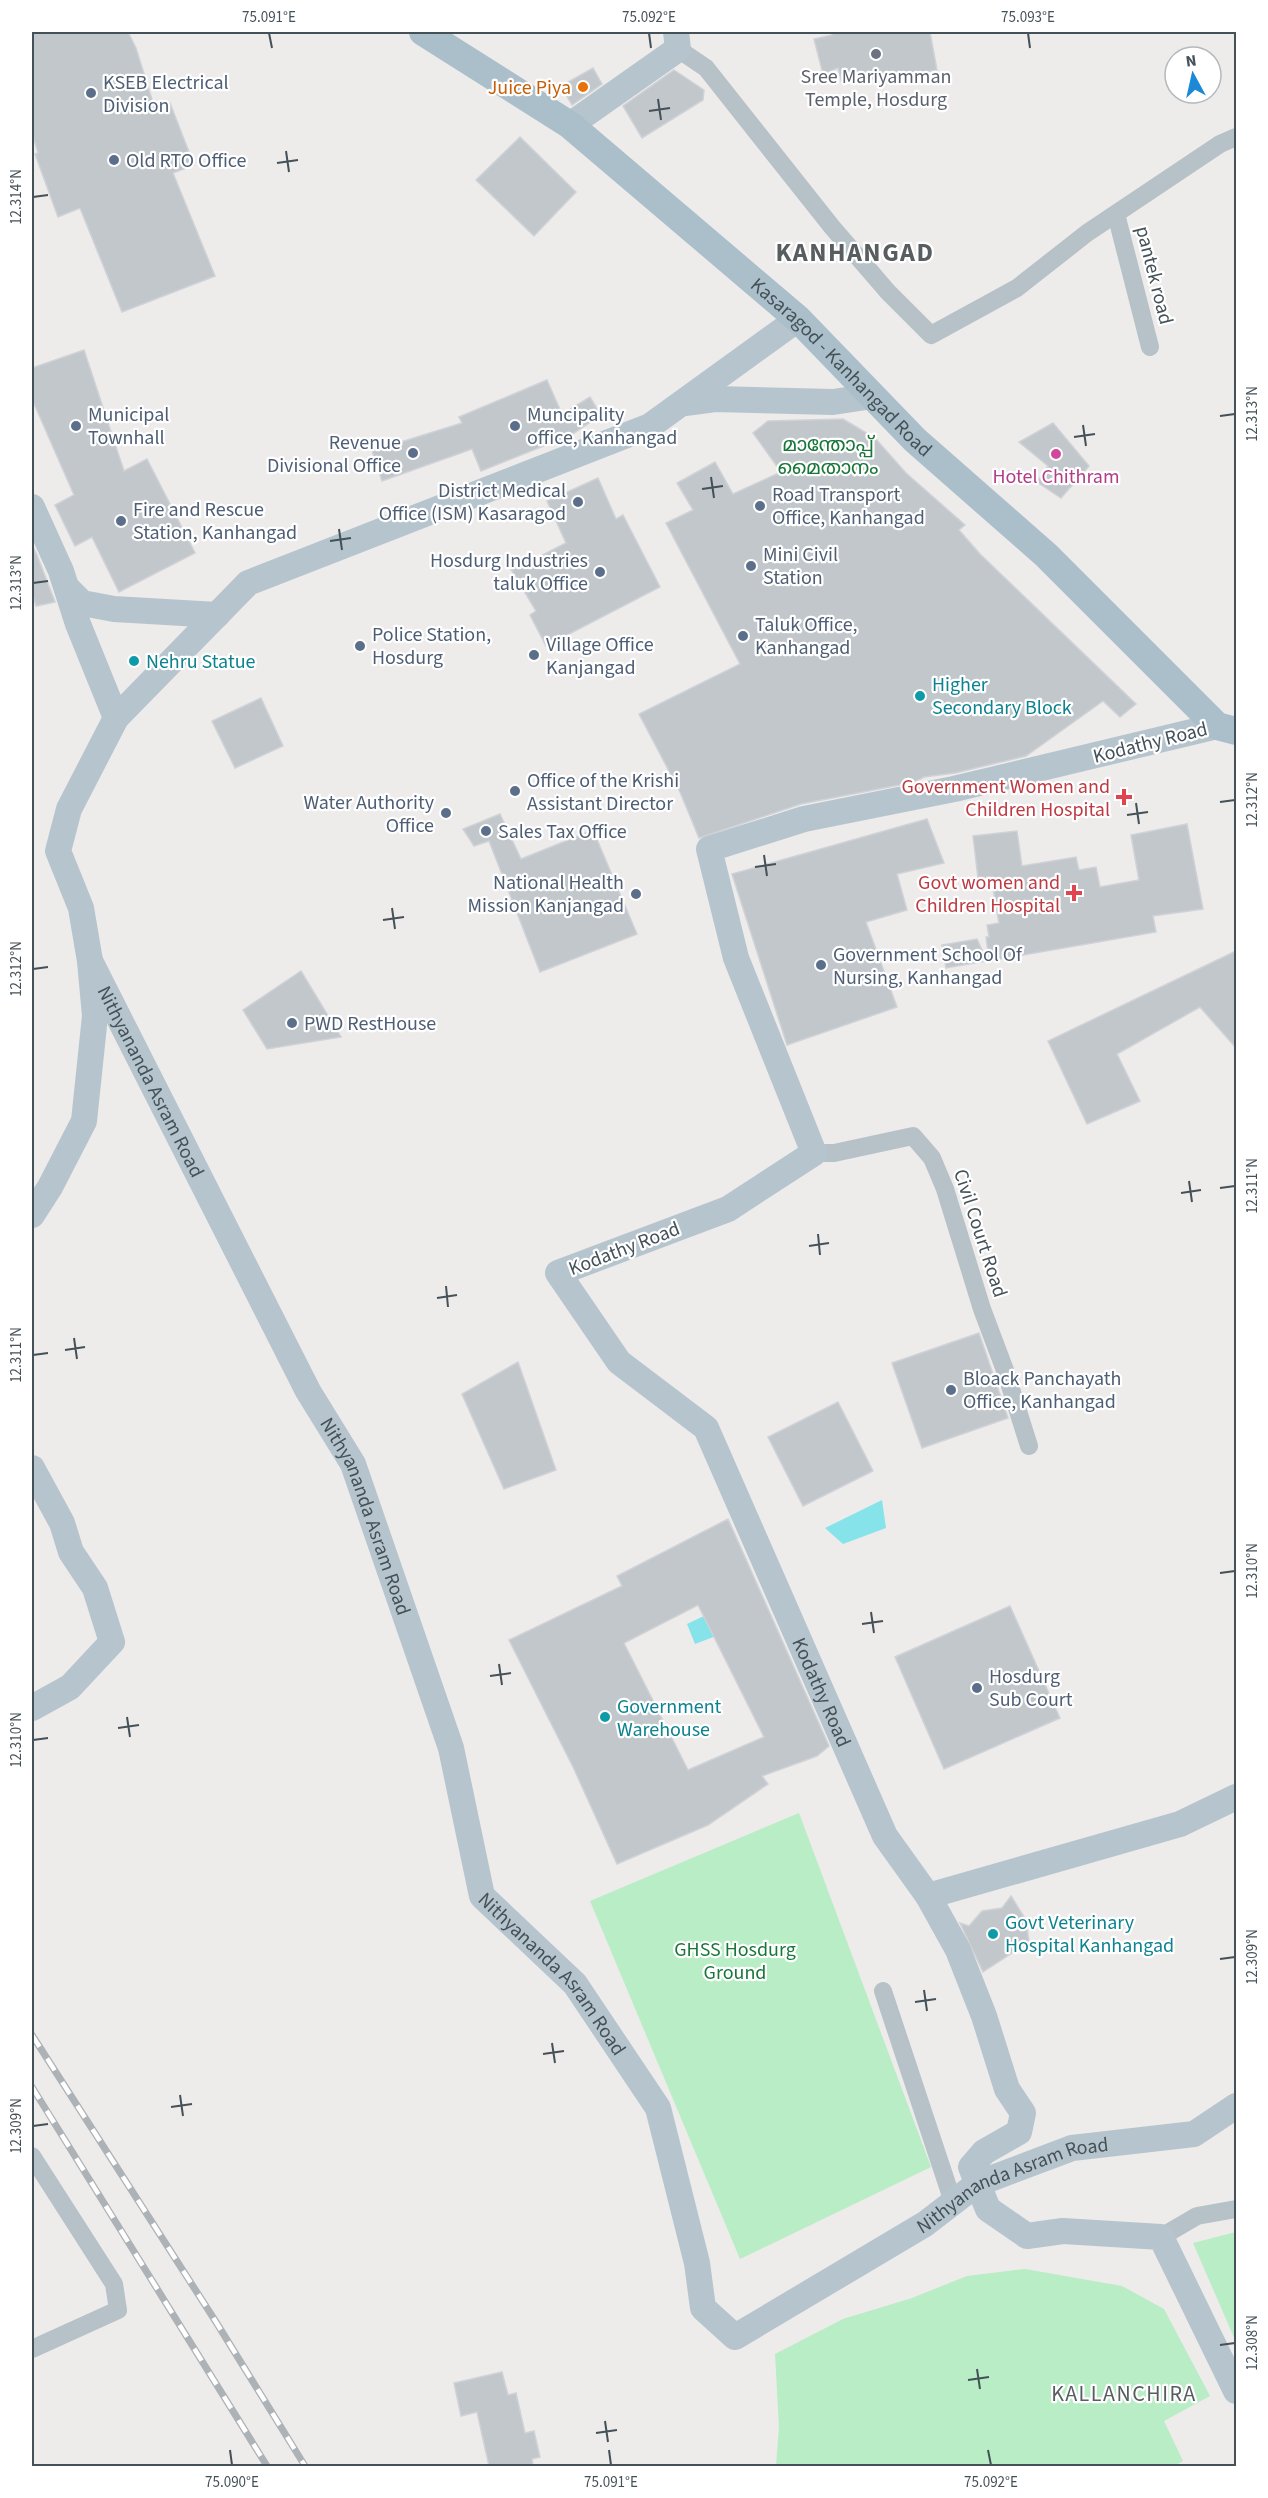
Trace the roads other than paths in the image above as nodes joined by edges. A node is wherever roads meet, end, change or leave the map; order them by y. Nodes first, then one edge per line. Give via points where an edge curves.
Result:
1 (423, 32) edge
2 (677, 40) edge
3 (570, 125) junction
4 (1236, 137) edge
5 (1116, 214) junction
6 (798, 318) junction
7 (1150, 347) dead end
8 (873, 396) junction
9 (681, 404) junction
10 (32, 507) edge
11 (67, 588) junction
12 (217, 615) junction
13 (116, 718) junction
14 (1227, 729) edge
15 (90, 961) junction
16 (814, 1153) junction
17 (32, 1215) edge
18 (1029, 1446) dead end
19 (32, 1468) edge
20 (32, 1708) edge
21 (1236, 1797) edge
22 (928, 1896) junction
23 (883, 1991) dead end
24 (1236, 2106) edge
25 (32, 2156) edge
26 (977, 2184) junction
27 (953, 2202) junction
28 (1236, 2209) edge
29 (1161, 2237) junction
30 (32, 2349) edge
31 (1236, 2391) edge

1 - 3 main road, Kasaragod - Kanhangad Road
2 - 3 street
2 - 5 street via 706,68 825,220 931,335 1017,288
3 - 6 main road, Kasaragod - Kanhangad Road
4 - 5 street
5 - 7 street, pantek road
6 - 8 main road, Kasaragod - Kanhangad Road
6 - 9 street
8 - 9 street via 832,402 715,399
8 - 14 main road, Kasaragod - Kanhangad Road via 915,440 1046,555
9 - 12 street via 650,426 248,583
10 - 11 street
11 - 12 street via 82,603 114,609
11 - 13 street
12 - 13 street
13 - 15 street via 69,809 58,852 81,908
14 - 16 street, Kodathy Road via 804,819 709,849 736,958
15 - 17 street via 95,1016 84,1121
15 - 27 street, Nithyananda Asram Road via 308,1391 353,1464 451,1748 482,1896 576,1984 658,2108 697,2264 703,2308 735,2337 925,2224
16 - 18 street, Civil Court Road via 834,1153 913,1136 932,1158
16 - 22 street, Kodathy Road via 728,1209 558,1274 619,1362 706,1428 885,1836
19 - 20 street via 62,1522 71,1552 95,1588 112,1642 69,1687
21 - 22 street via 1180,1824
22 - 26 street via 958,1950 1007,2090 1023,2113 1019,2132 984,2152 971,2167
23 - 27 street
24 - 26 street, Nithyananda Asram Road via 1194,2134 1072,2148
25 - 30 street via 114,2284 118,2310
26 - 27 street, Nithyananda Asram Road
26 - 29 street via 988,2210 1027,2236 1063,2231
28 - 29 street via 1197,2216
29 - 31 street

